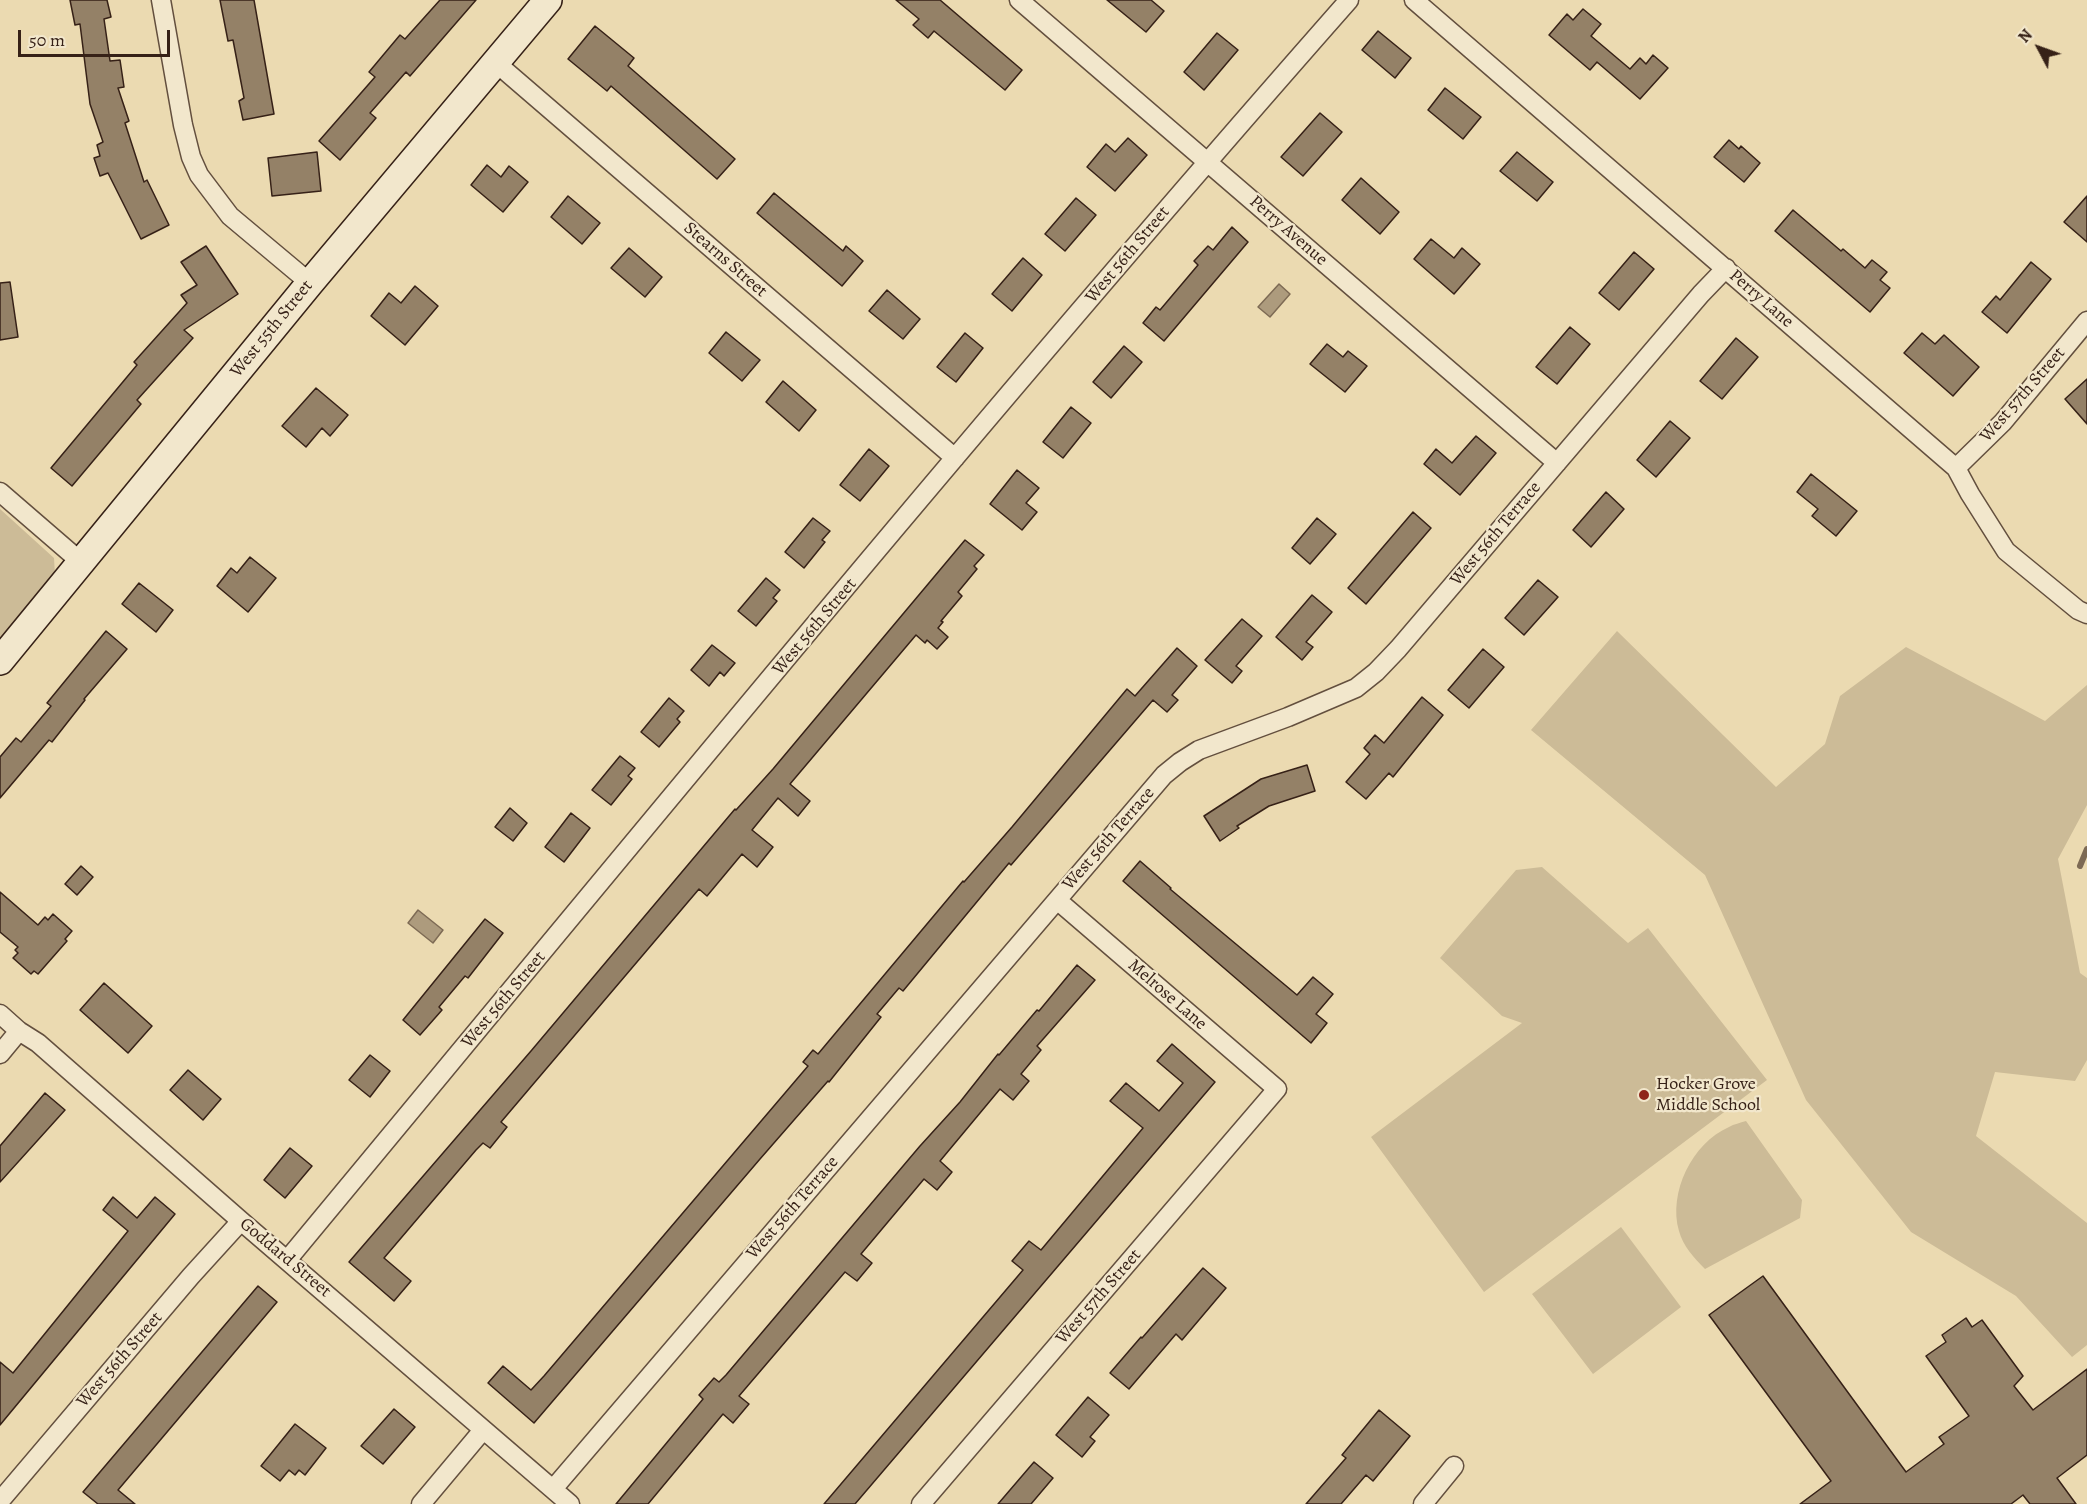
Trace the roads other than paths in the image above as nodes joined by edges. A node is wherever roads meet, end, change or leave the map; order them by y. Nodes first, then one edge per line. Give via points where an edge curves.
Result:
1 (161, 0) edge
2 (548, 0) edge
3 (1019, 0) edge
4 (1349, 0) edge
5 (1414, 0) edge
6 (495, 62) junction
7 (1207, 162) junction
8 (1726, 268) junction
9 (310, 283) junction
10 (2087, 321) edge
11 (955, 458) junction
12 (1557, 463) junction
13 (1956, 468) junction
14 (0, 492) edge
15 (81, 562) junction
16 (2087, 614) edge
17 (0, 661) edge
18 (1057, 900) junction
19 (0, 1014) edge
20 (19, 1031) junction
21 (0, 1054) edge
22 (1277, 1089) joint
23 (241, 1221) junction
24 (288, 1260) junction
25 (483, 1430) junction
26 (1454, 1466) dead end
27 (553, 1489) junction
28 (0, 1501) edge
29 (421, 1504) edge
30 (570, 1504) edge
31 (921, 1504) edge
32 (1423, 1504) edge

1 - 9 street via 183,125 199,175 230,216
2 - 6 street, West 55th Street
3 - 7 street, Perry Avenue
4 - 7 street, West 56th Street
5 - 8 street, Perry Lane
6 - 9 street, West 55th Street
6 - 11 street, Stearns Street
7 - 11 street, West 56th Street
7 - 12 street, Perry Avenue
8 - 12 street, West 56th Terrace
8 - 13 street, Perry Lane
9 - 15 street, West 55th Street
10 - 13 street, West 57th Street via 2003,422
11 - 24 street, West 56th Street
12 - 18 street, West 56th Terrace via 1376,672 1356,688 1198,750 1180,762 1164,775
13 - 16 street, Perry Lane via 2006,551
14 - 15 street
15 - 17 street, West 55th Street
18 - 22 street, Melrose Lane
18 - 27 street, West 56th Terrace
19 - 20 street, Goddard Street
20 - 21 street
20 - 23 street, Goddard Street via 38,1042
22 - 31 street, West 57th Street
23 - 24 street, Goddard Street
23 - 28 street, West 56th Street
24 - 25 street, Goddard Street
25 - 27 street, Goddard Street
25 - 29 street
26 - 32 street
27 - 30 street, Goddard Street

